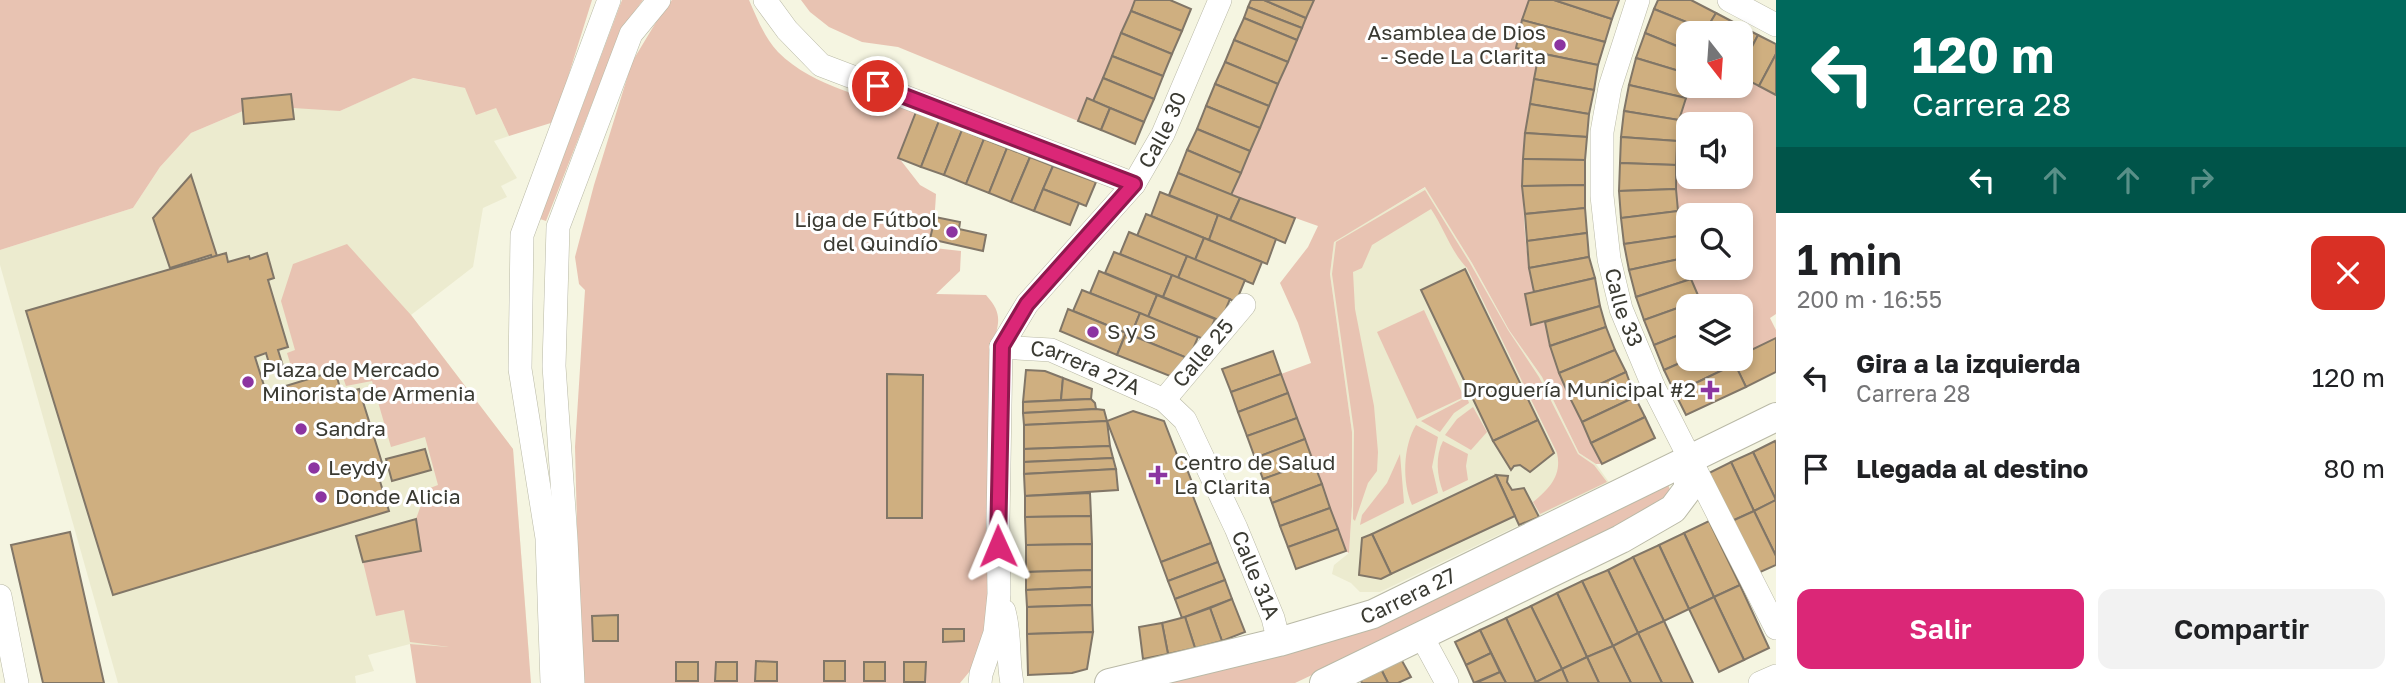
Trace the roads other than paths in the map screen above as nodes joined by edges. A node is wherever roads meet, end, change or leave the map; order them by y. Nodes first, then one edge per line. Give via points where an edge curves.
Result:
1 (609, 0) edge
2 (659, 0) edge
3 (765, 0) edge
4 (1220, 0) edge
5 (1638, 0) edge
6 (1729, 0) edge
7 (1776, 25) edge
8 (1134, 184) junction
9 (1244, 305) dead end
10 (1002, 346) junction
11 (1164, 400) junction
12 (1776, 417) edge
13 (1688, 459) junction
14 (1768, 591) edge
15 (999, 594) junction
16 (0, 596) edge
17 (1776, 628) edge
18 (1421, 635) junction
19 (1279, 642) junction
20 (1776, 676) edge
21 (17, 683) edge
22 (552, 683) edge
23 (572, 683) edge
24 (980, 683) edge
25 (1012, 683) edge
26 (1109, 683) edge
27 (1324, 683) edge
28 (1447, 683) edge
29 (1760, 683) edge

1 - 22 street via 522,235 520,369 547,538
2 - 23 street via 631,34 558,227 554,366
3 - 8 street via 821,65
4 - 8 street, Calle 30 via 1163,134
5 - 13 street, Calle 33 via 1610,87 1602,132 1602,196 1609,259 1621,309
6 - 7 street
8 - 10 street, Calle 30 via 1027,304
9 - 11 street, Calle 25
10 - 11 street, Carrera 27A via 1051,350
10 - 15 street, Calle 30
11 - 19 street, Calle 31A via 1185,419 1236,528
12 - 13 street, Carrera 27
13 - 14 street, Calle 33
13 - 18 street, Carrera 27 via 1688,489 1673,509 1621,539
13 - 19 street, Carrera 27 via 1373,614
14 - 17 street, Calle 33
15 - 24 street, Calle 30 via 995,633
15 - 25 street, Calle 30 via 1009,632
16 - 21 street
18 - 27 street, Carrera 27
18 - 28 street
19 - 26 street, Carrera 27
20 - 29 street

